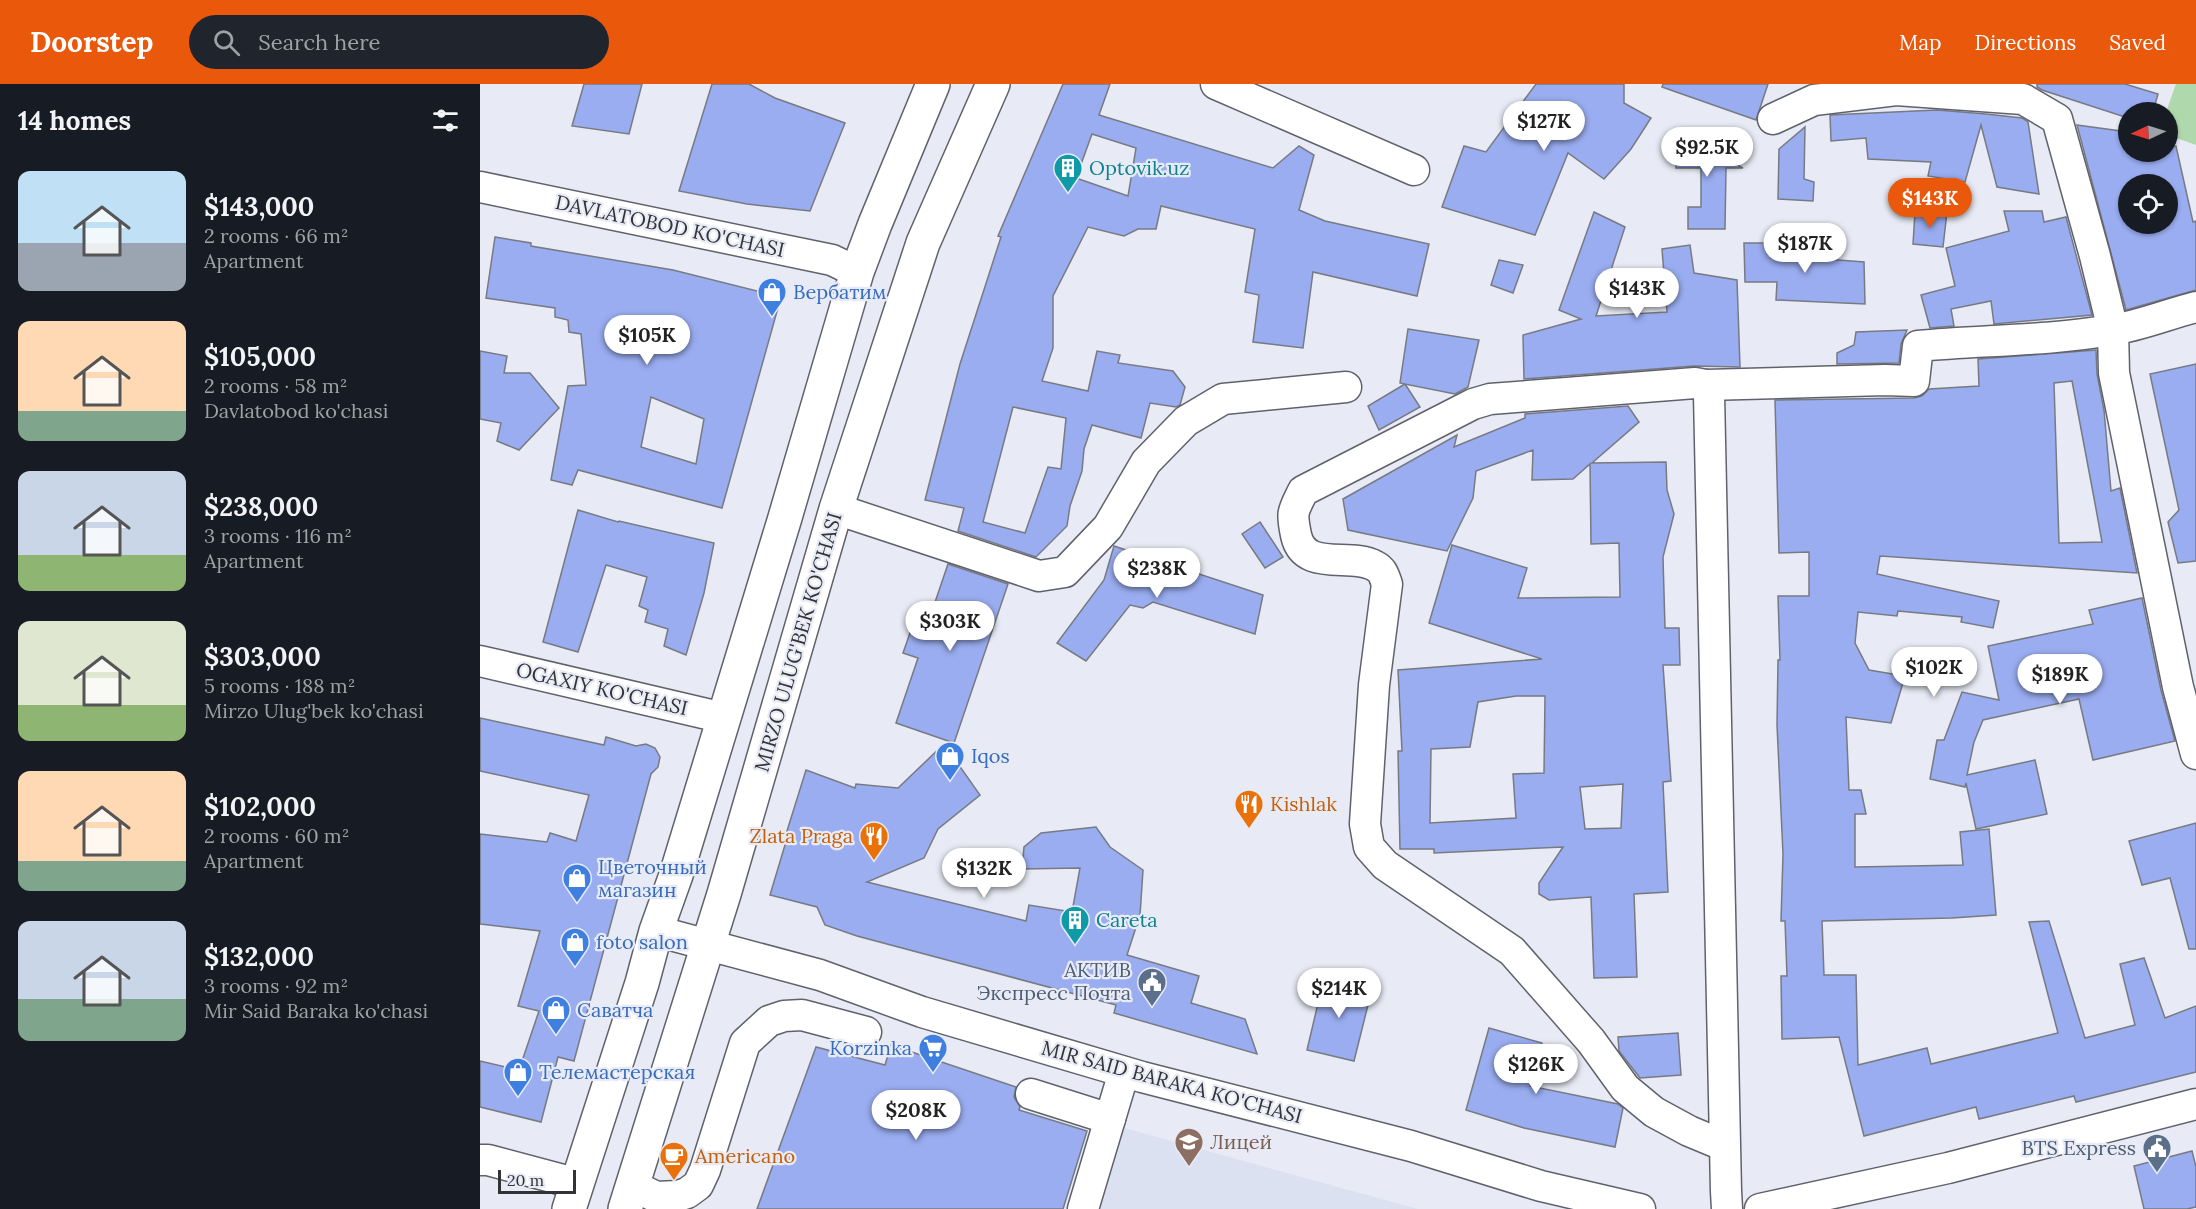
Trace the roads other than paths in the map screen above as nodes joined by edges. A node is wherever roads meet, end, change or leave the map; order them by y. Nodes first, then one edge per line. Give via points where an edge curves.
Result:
1 (933, 84) edge
2 (993, 84) edge
3 (1216, 84) edge
4 (1773, 119) dead end
5 (1414, 170) dead end
6 (480, 187) edge
7 (857, 272) junction
8 (2196, 307) edge
9 (2113, 330) junction
10 (1706, 386) junction
11 (1346, 387) dead end
12 (836, 509) junction
13 (480, 661) edge
14 (724, 718) junction
15 (2196, 754) edge
16 (656, 931) junction
17 (708, 944) junction
18 (820, 975) junction
19 (802, 1015) junction
20 (866, 1032) dead end
21 (1124, 1072) junction
22 (1031, 1094) dead end
23 (2196, 1104) edge
24 (1110, 1119) junction
25 (1725, 1146) junction
26 (480, 1160) edge
27 (574, 1196) edge
28 (1536, 1198) edge
29 (631, 1199) edge
30 (1083, 1209) edge
31 (1640, 1209) edge
32 (1727, 1209) edge
33 (1760, 1209) edge

1 - 7 main road
2 - 12 main road, MIRZO ULUG'BEK KO'CHASI via 923,243
3 - 5 street
4 - 9 street via 1814,100 1896,90 2023,99 2057,119
6 - 7 street, DAVLATOBOD KO'CHASI via 832,260
7 - 14 main road
8 - 9 street
9 - 10 street via 1918,346 1914,381
9 - 15 street via 2117,385 2178,687
10 - 25 street
10 - 25 street via 1695,383 1490,399 1473,404 1303,491 1292,515 1298,544 1312,557 1372,564 1382,570 1387,584 1374,684 1365,824 1369,847 1384,865 1512,951 1591,1041 1625,1088 1654,1112
11 - 12 street via 1223,399 1186,421 1146,462 1108,527 1065,572 1039,576
12 - 17 main road, MIRZO ULUG'BEK KO'CHASI
13 - 14 street, OGAXIY KO'CHASI
14 - 16 main road
16 - 17 street, MIR SAID BARAKA KO'CHASI
16 - 27 main road
17 - 18 street, MIR SAID BARAKA KO'CHASI
17 - 29 main road, MIRZO ULUG'BEK KO'CHASI
18 - 19 street
18 - 21 street, MIR SAID BARAKA KO'CHASI via 922,1012
19 - 20 street
19 - 29 street via 768,1021 745,1043 698,1185 678,1196
21 - 24 street
21 - 28 street, MIR SAID BARAKA KO'CHASI via 1411,1146
22 - 24 street
23 - 33 street via 1948,1168
24 - 30 street
25 - 32 street
26 - 27 street
28 - 31 street, MIR SAID BARAKA KO'CHASI

